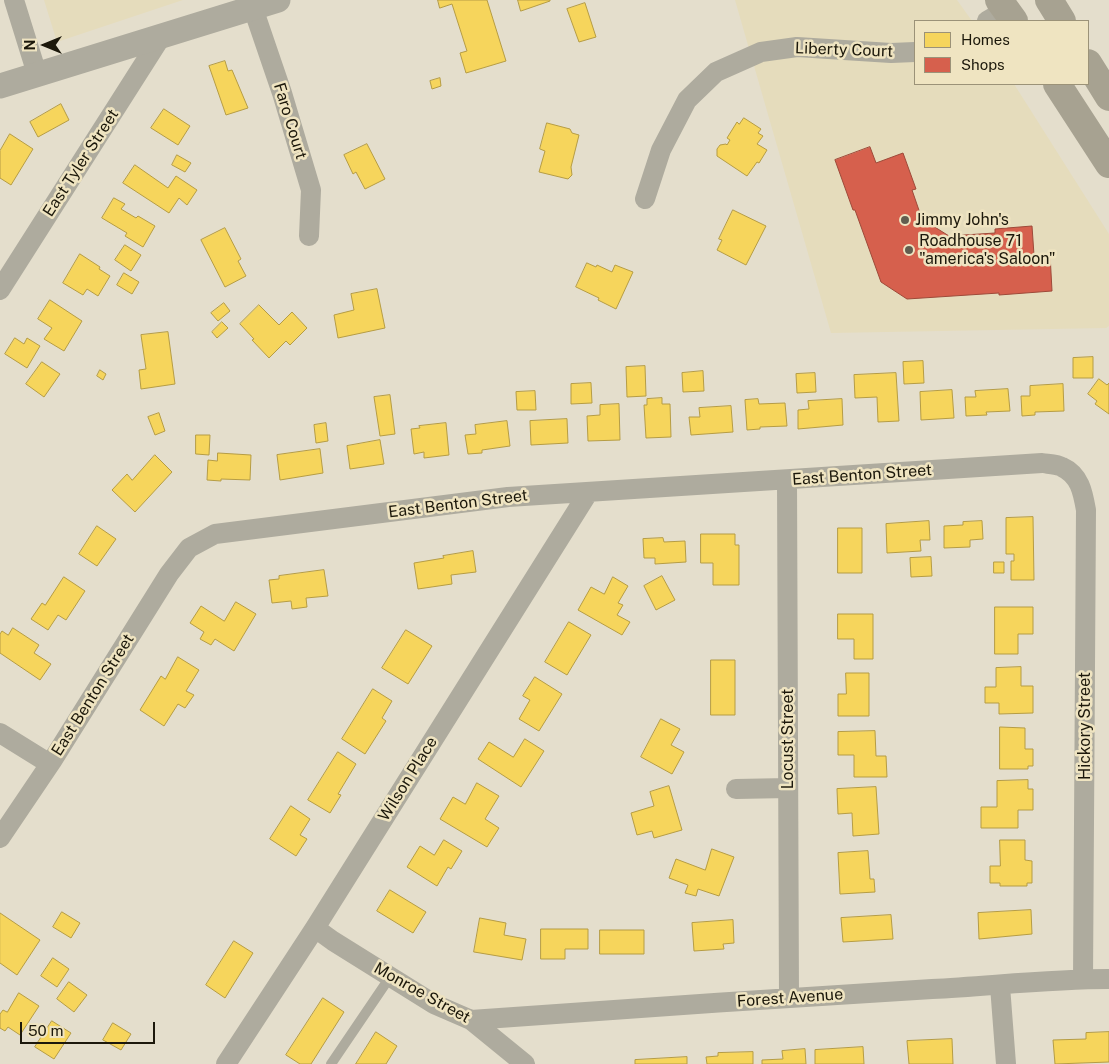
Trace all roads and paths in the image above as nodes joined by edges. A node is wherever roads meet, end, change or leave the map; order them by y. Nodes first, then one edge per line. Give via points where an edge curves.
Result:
1 (14, 0) edge
2 (278, 0) edge
3 (1048, 0) edge
4 (252, 8) junction
5 (1061, 20) edge
6 (161, 37) junction
7 (914, 52) edge
8 (1089, 65) edge
9 (37, 74) junction
10 (1058, 85) edge
11 (0, 86) edge
12 (1109, 97) edge
13 (1109, 164) edge
14 (645, 199) dead end
15 (309, 236) dead end
16 (0, 290) edge
17 (1074, 475) joint
18 (787, 480) junction
19 (588, 493) junction
20 (0, 733) edge
21 (50, 764) junction
22 (788, 788) junction
23 (736, 789) dead end
24 (0, 838) edge
25 (315, 928) junction
26 (390, 977) junction
27 (1083, 979) junction
28 (1109, 979) edge
29 (1000, 986) junction
30 (788, 997) junction
31 (472, 1020) junction
32 (226, 1064) edge
33 (331, 1064) edge
34 (526, 1064) edge
35 (1006, 1064) edge

1 - 9 street
2 - 4 street
3 - 5 main road
4 - 6 street
4 - 15 street, Faro Court via 311,190
6 - 9 street
6 - 16 street, East Tyler Street
7 - 14 street, Liberty Court via 797,46 761,52 716,72 687,100 661,150
8 - 12 main road
9 - 11 street
10 - 13 main road
17 - 18 street, East Benton Street via 1061,466 1042,463
17 - 27 street, Hickory Street via 1083,488 1086,510
18 - 19 street, East Benton Street
18 - 22 street, Locust Street
19 - 21 street, East Benton Street via 508,497 215,534 189,548 168,574
19 - 25 street, Wilson Place
20 - 21 street
21 - 24 street, East Benton Street
22 - 23 street
22 - 30 street, Locust Street
25 - 26 street, Monroe Street
25 - 32 street, Wilson Place
26 - 31 street, Monroe Street via 434,1004
26 - 33 lane
27 - 28 street, Forest Avenue
27 - 29 street, Forest Avenue
29 - 30 street, Forest Avenue
29 - 35 street
30 - 31 street, Forest Avenue
31 - 34 street, Monroe Street

